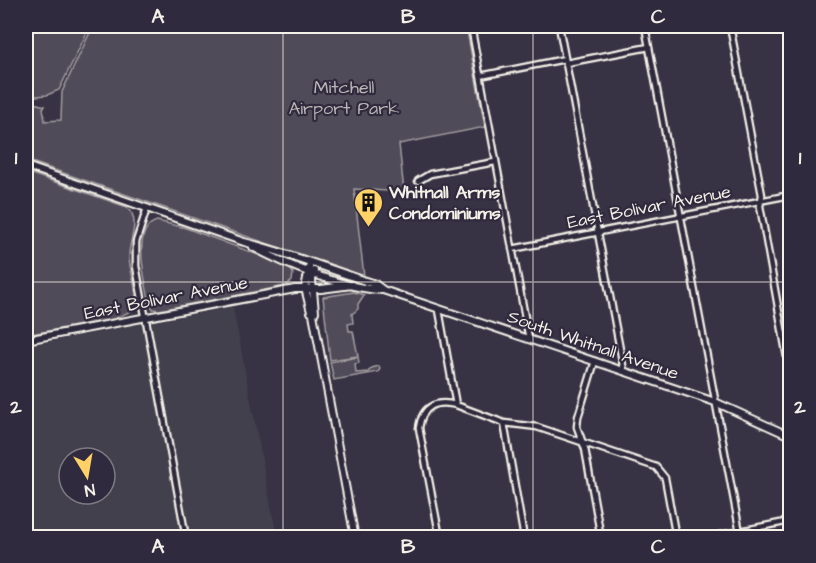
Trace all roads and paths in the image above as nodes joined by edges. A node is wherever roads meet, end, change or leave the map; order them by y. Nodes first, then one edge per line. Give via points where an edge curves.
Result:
1 (471, 26) edge
2 (559, 26) edge
3 (645, 26) edge
4 (730, 26) edge
5 (649, 47) junction
6 (566, 61) junction
7 (480, 76) junction
8 (495, 162) junction
9 (26, 166) edge
10 (418, 181) dead end
11 (790, 195) edge
12 (761, 201) junction
13 (147, 208) junction
14 (680, 217) junction
15 (598, 232) junction
16 (244, 242) junction
17 (512, 249) junction
18 (313, 264) junction
19 (311, 272) junction
20 (352, 285) junction
21 (309, 288) junction
22 (383, 290) junction
23 (439, 310) junction
24 (145, 317) junction
25 (529, 339) junction
26 (26, 340) edge
27 (595, 361) junction
28 (624, 371) junction
29 (790, 374) edge
30 (715, 402) junction
31 (456, 405) junction
32 (504, 423) junction
33 (790, 436) edge
34 (582, 442) junction
35 (790, 521) edge
36 (740, 531) junction
37 (186, 537) edge
38 (355, 537) edge
39 (440, 537) edge
40 (524, 537) edge
41 (602, 537) edge
42 (676, 537) edge
43 (705, 537) edge
44 (741, 537) edge

1 - 7 street
2 - 6 street
3 - 5 street
4 - 12 street
5 - 6 street
5 - 14 street
6 - 7 street
6 - 15 street
7 - 8 street
8 - 10 street via 430,174
8 - 17 street
9 - 13 street, South Whitnall Avenue
11 - 12 street, East Bolivar Avenue
12 - 14 street, East Bolivar Avenue
12 - 29 street
13 - 16 street, South Whitnall Avenue
13 - 24 street via 135,253
14 - 15 street, East Bolivar Avenue
14 - 30 street
15 - 17 street, East Bolivar Avenue
15 - 28 street
16 - 18 street, South Whitnall Avenue
16 - 19 street, South Whitnall Avenue
17 - 25 street
18 - 19 street
18 - 22 street, South Whitnall Avenue
19 - 20 street, South Whitnall Avenue
19 - 21 street
20 - 21 street, East Bolivar Avenue
20 - 22 street, South Whitnall Avenue
21 - 24 street, East Bolivar Avenue
21 - 38 street
22 - 23 street, South Whitnall Avenue
23 - 25 street, South Whitnall Avenue
23 - 31 street
24 - 26 street, East Bolivar Avenue
24 - 37 street
25 - 27 street, South Whitnall Avenue
27 - 28 street, South Whitnall Avenue
27 - 34 street via 578,417
28 - 30 street, South Whitnall Avenue
30 - 33 street, South Whitnall Avenue
30 - 36 street
31 - 32 street
31 - 39 street via 434,404 420,421
32 - 34 street via 537,427
32 - 40 street
34 - 41 street
34 - 42 street via 662,472
35 - 36 street
36 - 43 street
36 - 44 street

